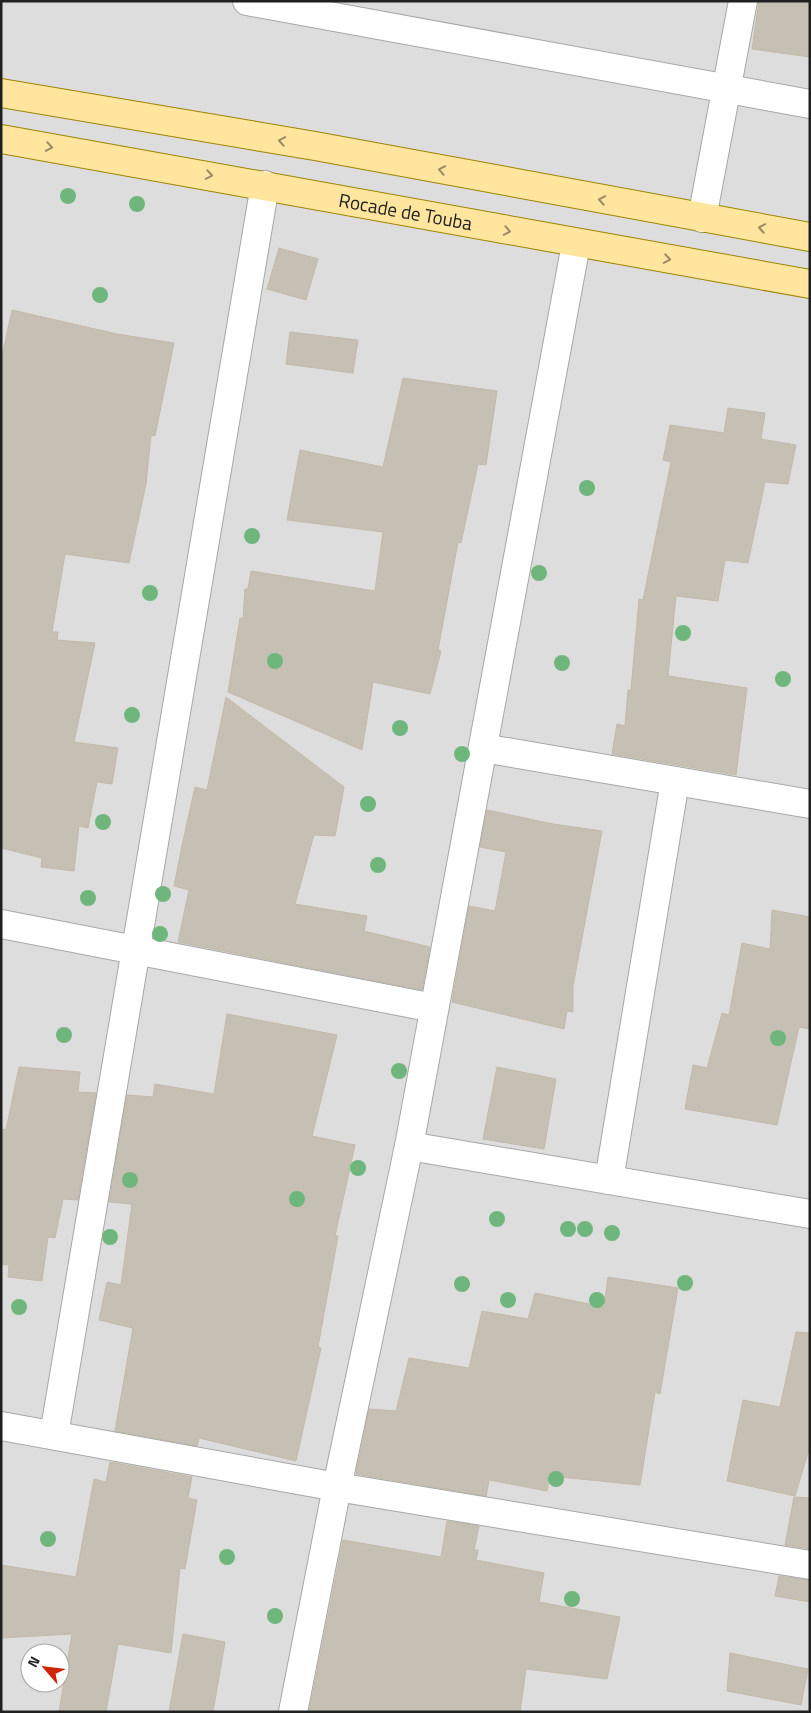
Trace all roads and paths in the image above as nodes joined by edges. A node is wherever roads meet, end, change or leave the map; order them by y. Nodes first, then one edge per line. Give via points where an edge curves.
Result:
1 (247, 1) edge
2 (742, 1) edge
3 (726, 90) junction
4 (1, 93) edge
5 (810, 104) edge
6 (1, 139) edge
7 (265, 185) junction
8 (702, 218) junction
9 (810, 237) edge
10 (576, 244) junction
11 (810, 284) edge
12 (483, 748) junction
13 (675, 781) junction
14 (810, 804) edge
15 (1, 924) edge
16 (136, 950) junction
17 (434, 1008) junction
18 (409, 1146) junction
19 (609, 1180) junction
20 (810, 1214) edge
21 (1, 1426) edge
22 (54, 1434) junction
23 (337, 1487) junction
24 (810, 1565) edge
25 (294, 1712) edge

1 - 3 street
2 - 3 street
3 - 5 street
3 - 8 street
8 -> 4 main road via 315,146
6 -> 7 main road, Rocade de Touba
7 -> 10 main road, Rocade de Touba
7 - 16 street
9 -> 8 main road
10 -> 11 main road, Rocade de Touba
10 - 12 street
12 - 13 street
12 - 17 street
13 - 14 street
13 - 19 street
15 - 16 street
16 - 17 street
16 - 22 street
17 - 18 street
18 - 19 street
18 - 23 street
19 - 20 street
21 - 22 street
22 - 23 street
23 - 24 street
23 - 25 street

